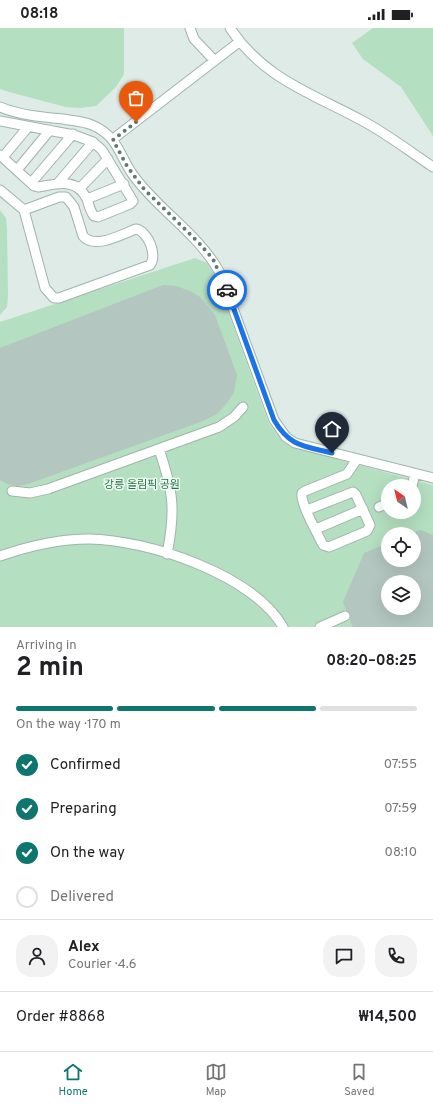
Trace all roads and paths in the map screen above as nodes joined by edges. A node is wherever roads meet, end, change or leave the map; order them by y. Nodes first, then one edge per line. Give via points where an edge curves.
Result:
1 (190, 28) edge
2 (230, 28) edge
3 (239, 42) junction
4 (214, 60) junction
5 (0, 107) edge
6 (2, 124) edge
7 (28, 127) junction
8 (50, 130) junction
9 (73, 134) junction
10 (113, 140) junction
11 (93, 142) junction
12 (1, 156) edge
13 (108, 159) junction
14 (433, 167) edge
15 (17, 170) junction
16 (31, 183) junction
17 (58, 184) junction
18 (124, 184) junction
19 (79, 188) junction
20 (0, 190) edge
21 (87, 199) junction
22 (24, 210) junction
23 (243, 407) dead end
24 (159, 449) junction
25 (357, 459) junction
26 (415, 474) junction
27 (433, 478) edge
28 (414, 479) edge
29 (12, 492) dead end
30 (363, 509) junction
31 (307, 510) junction
32 (316, 529) junction
33 (167, 554) junction
34 (0, 556) edge
35 (345, 616) dead end
36 (283, 627) edge
37 (320, 627) edge

1 - 4 street via 194,39
2 - 3 street
3 - 4 street
3 - 14 street via 276,76 378,130
4 - 10 street
5 - 10 street via 25,114 80,121 104,131
6 - 7 street
7 - 8 street
7 - 12 street
8 - 9 street
8 - 15 street
9 - 11 street
9 - 16 street
10 - 25 street via 127,166 144,189 213,259 280,430 295,443
11 - 13 street
11 - 17 street
12 - 15 street
13 - 18 street
13 - 19 street
15 - 16 street
16 - 17 street via 38,187
17 - 19 street via 72,184
18 - 21 street
18 - 21 street via 133,201 130,204 94,216
19 - 21 street
20 - 22 street
22 - 22 street via 45,288 54,298 150,265 154,261 145,233 141,230 136,229 97,243 86,240 74,207 66,197 59,197
23 - 24 street via 219,427
24 - 29 street via 48,490
24 - 33 street via 173,502
25 - 26 street
25 - 31 street via 347,474 302,493 301,498
26 - 27 street
26 - 28 street
30 - 31 street via 353,492
30 - 32 street
30 - 32 street via 370,528 328,547 323,544
31 - 32 street
33 - 34 street via 124,542 90,539 49,542
33 - 36 street via 246,588 263,602
35 - 37 street

